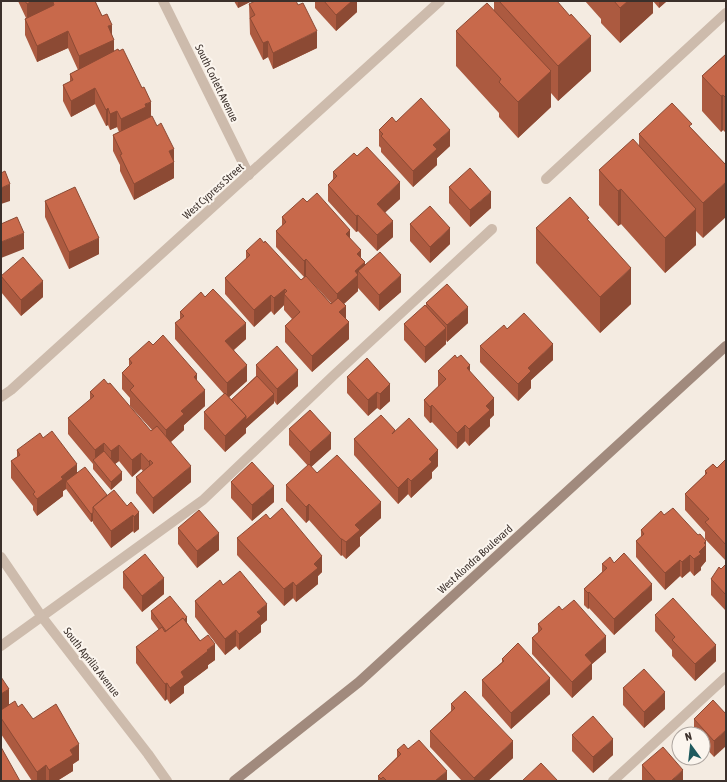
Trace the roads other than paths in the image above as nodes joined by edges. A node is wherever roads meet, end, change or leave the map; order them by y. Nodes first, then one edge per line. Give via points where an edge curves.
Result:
1 (163, 1) edge
2 (440, 1) edge
3 (726, 13) edge
4 (249, 175) junction
5 (546, 179) dead end
6 (492, 229) dead end
7 (726, 346) edge
8 (1, 397) edge
9 (1, 557) edge
10 (42, 617) junction
11 (1, 646) edge
12 (726, 677) edge
13 (167, 781) edge
14 (234, 781) edge
15 (613, 781) edge

1 - 4 street, South Corlett Avenue
2 - 4 street, West Cypress Street
3 - 5 street
4 - 8 street, West Cypress Street via 12,390
6 - 10 street via 203,500
7 - 14 main road, West Alondra Boulevard via 359,682
9 - 10 street, South Aprilia Avenue
10 - 11 street
10 - 13 street, South Aprilia Avenue
12 - 15 street

